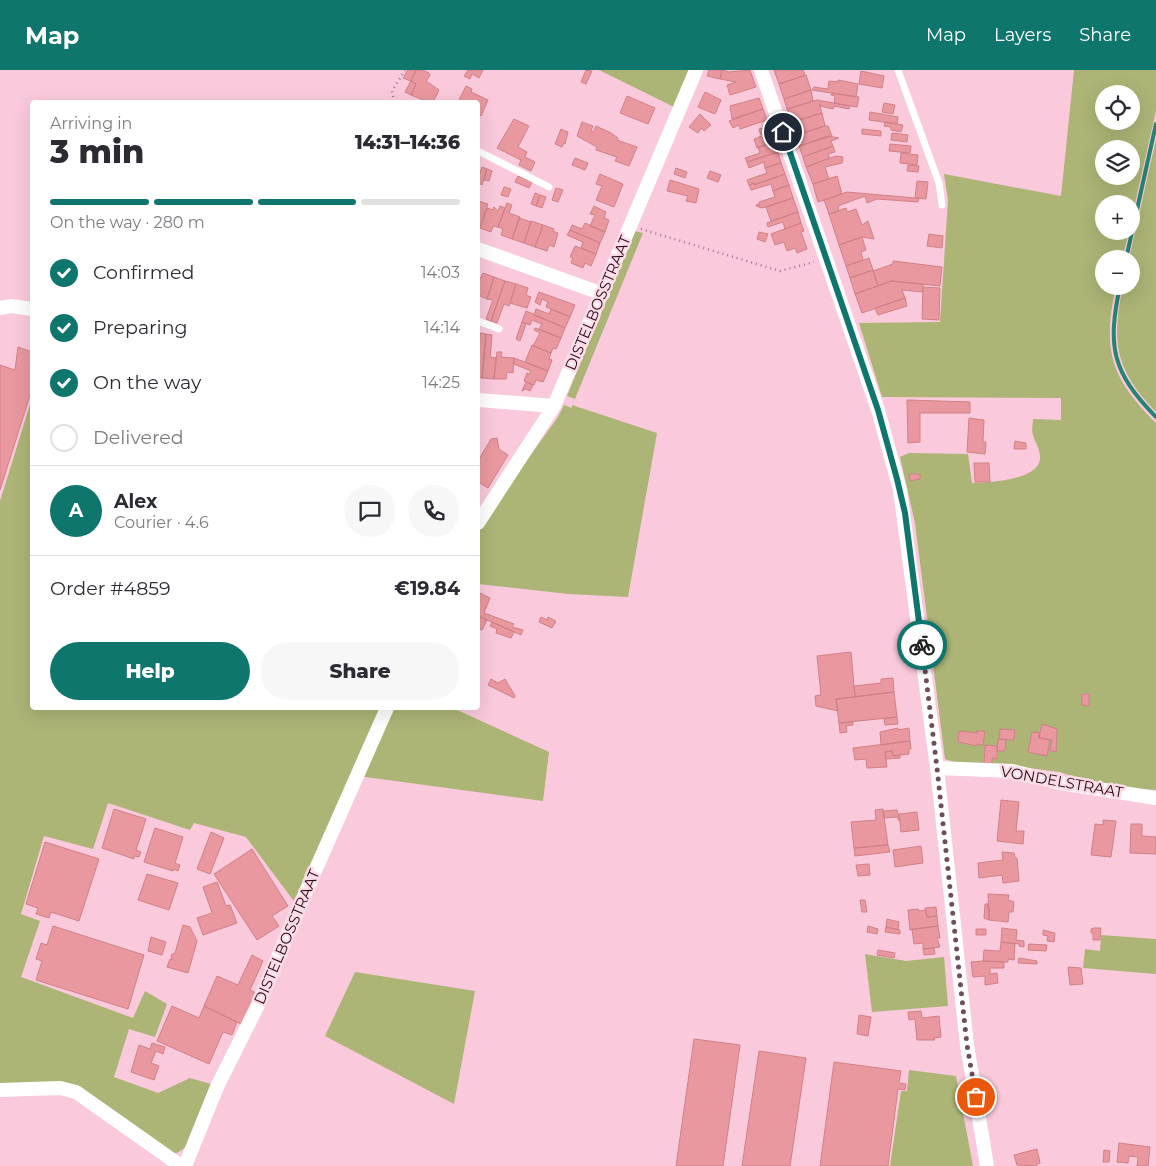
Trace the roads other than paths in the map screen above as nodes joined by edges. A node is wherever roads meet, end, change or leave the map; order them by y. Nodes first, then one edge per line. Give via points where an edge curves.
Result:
1 (696, 70) edge
2 (762, 70) edge
3 (898, 70) edge
4 (480, 152) edge
5 (549, 188) dead end
6 (942, 205) dead end
7 (480, 253) edge
8 (603, 294) junction
9 (0, 308) edge
10 (30, 309) edge
11 (480, 322) edge
12 (499, 329) dead end
13 (480, 400) edge
14 (554, 406) junction
15 (480, 520) edge
16 (386, 710) edge
17 (937, 768) junction
18 (1156, 798) edge
19 (0, 1090) edge
20 (181, 1166) edge
21 (185, 1166) edge
22 (987, 1166) edge

1 - 8 street, DISTELBOSSTRAAT
2 - 17 street via 878,410 900,490
3 - 6 lane via 940,183
4 - 5 lane
7 - 8 street
8 - 14 street, DISTELBOSSTRAAT
9 - 10 street
11 - 12 lane
13 - 14 street
14 - 15 street, DISTELBOSSTRAAT
16 - 21 street, DISTELBOSSTRAAT via 257,1008 217,1087
17 - 18 street, VONDELSTRAAT via 1012,771 1060,783
17 - 22 street via 967,1045
19 - 20 street via 60,1088 76,1092

